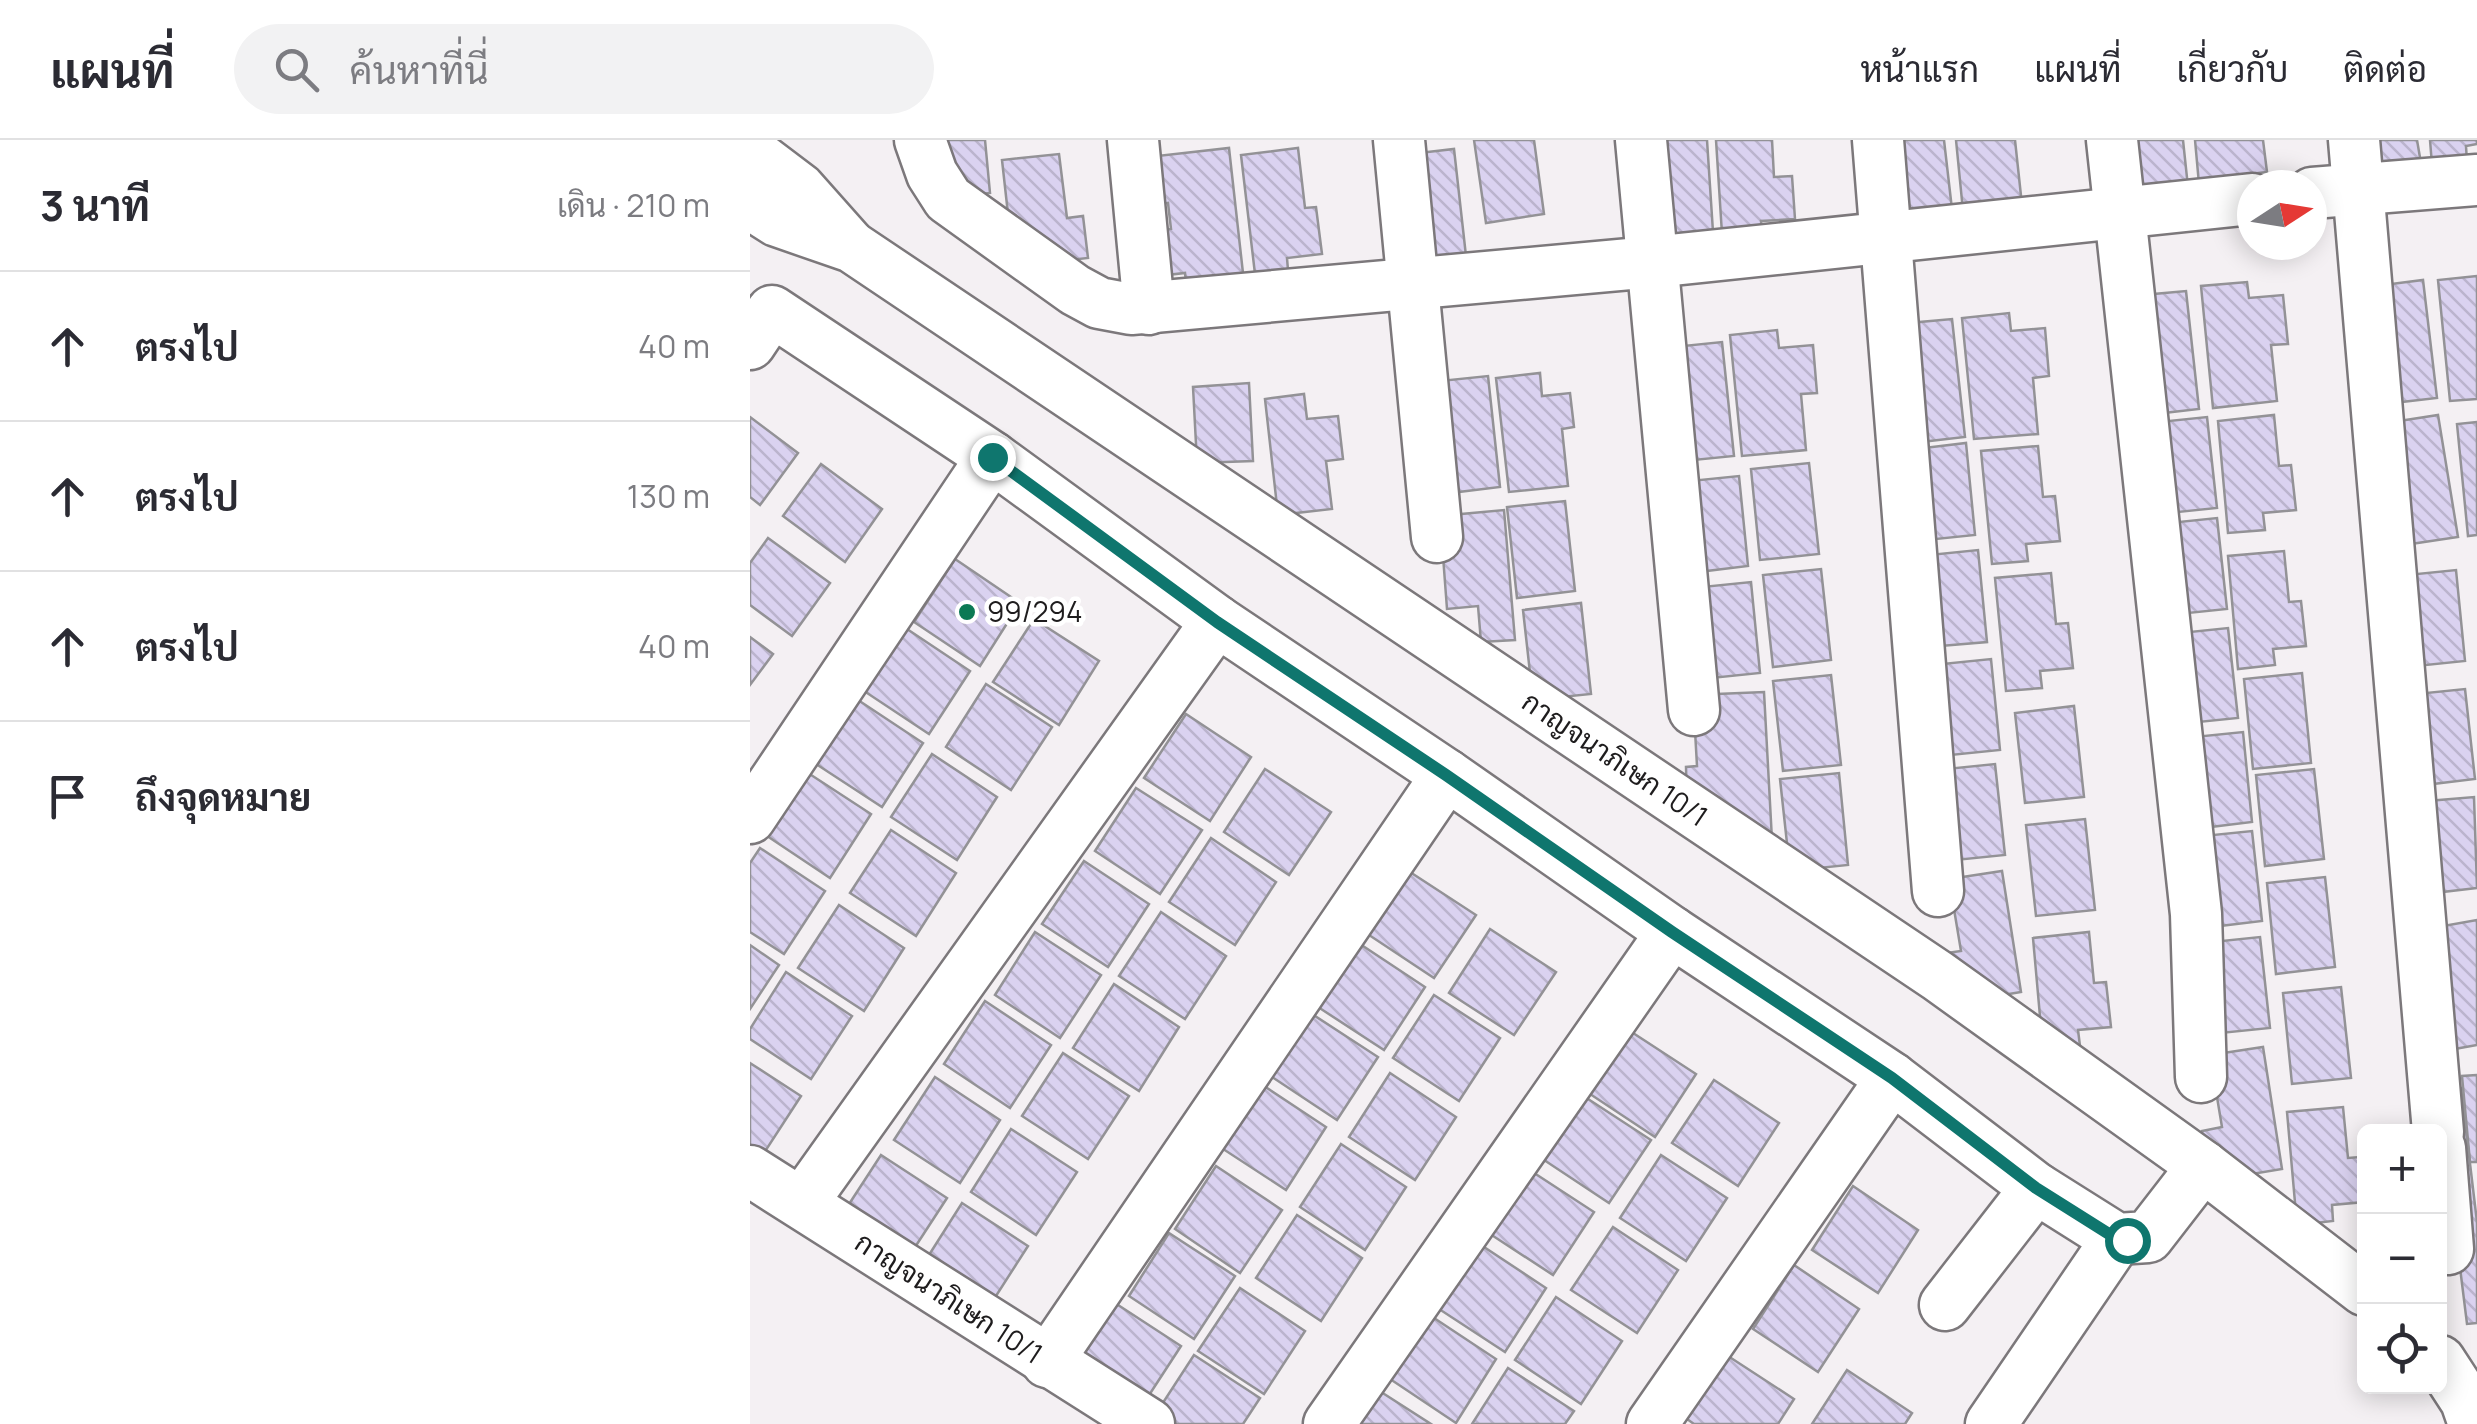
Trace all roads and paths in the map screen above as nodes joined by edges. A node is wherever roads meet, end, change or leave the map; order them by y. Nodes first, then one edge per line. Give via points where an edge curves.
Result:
1 (920, 140) edge
2 (1133, 140) edge
3 (1399, 140) edge
4 (1641, 140) edge
5 (1878, 140) edge
6 (2112, 140) edge
7 (750, 151) edge
8 (2342, 173) edge
9 (2477, 180) edge
10 (2237, 202) edge
11 (750, 204) edge
12 (2118, 214) junction
13 (1885, 238) junction
14 (852, 247) junction
15 (1652, 262) junction
16 (1414, 283) junction
17 (1149, 309) junction
18 (757, 317) edge
19 (992, 457) junction
20 (1436, 538) dead end
21 (1217, 622) junction
22 (1694, 710) dead end
23 (1446, 775) junction
24 (750, 818) edge
25 (1938, 891) dead end
26 (1672, 932) junction
27 (2201, 1077) dead end
28 (1892, 1078) junction
29 (2437, 1124) edge
30 (2203, 1166) junction
31 (750, 1172) edge
32 (2036, 1188) junction
33 (802, 1203) junction
34 (2445, 1214) edge
35 (2117, 1239) junction
36 (2448, 1249) dead end
37 (2357, 1285) edge
38 (1945, 1305) dead end
39 (1047, 1362) junction
40 (2447, 1372) edge
41 (1148, 1424) edge
42 (1329, 1424) edge
43 (1652, 1424) edge
44 (1991, 1424) edge
45 (2474, 1424) edge

1 - 17 street via 948,199 1075,290 1099,303
2 - 17 street
3 - 16 street
4 - 15 street
5 - 13 street
6 - 12 street
7 - 14 street, กาญจนาภิเษก 10/1 via 800,189
8 - 9 street
8 - 29 street
10 - 12 street
11 - 14 street, กาญจนาภิเษก 10/1 via 776,221
12 - 13 street
12 - 27 street via 2196,914
13 - 15 street
13 - 25 street
14 - 30 street, กาญจนาภิเษก 10/1 via 1938,976
15 - 16 street
15 - 22 street
16 - 17 street
16 - 20 street
18 - 19 street
19 - 21 street
19 - 24 street
21 - 23 street
21 - 33 street
23 - 26 street
23 - 39 street
26 - 28 street
26 - 42 street
28 - 32 street
28 - 43 street
30 - 35 street via 2148,1236
30 - 37 street, กาญจนาภิเษก 10/1
31 - 33 street, กาญจนาภิเษก 10/1
32 - 35 street
32 - 38 street
33 - 39 street, กาญจนาภิเษก 10/1
34 - 36 street
35 - 44 street
39 - 41 street, กาญจนาภิเษก 10/1
40 - 45 street

